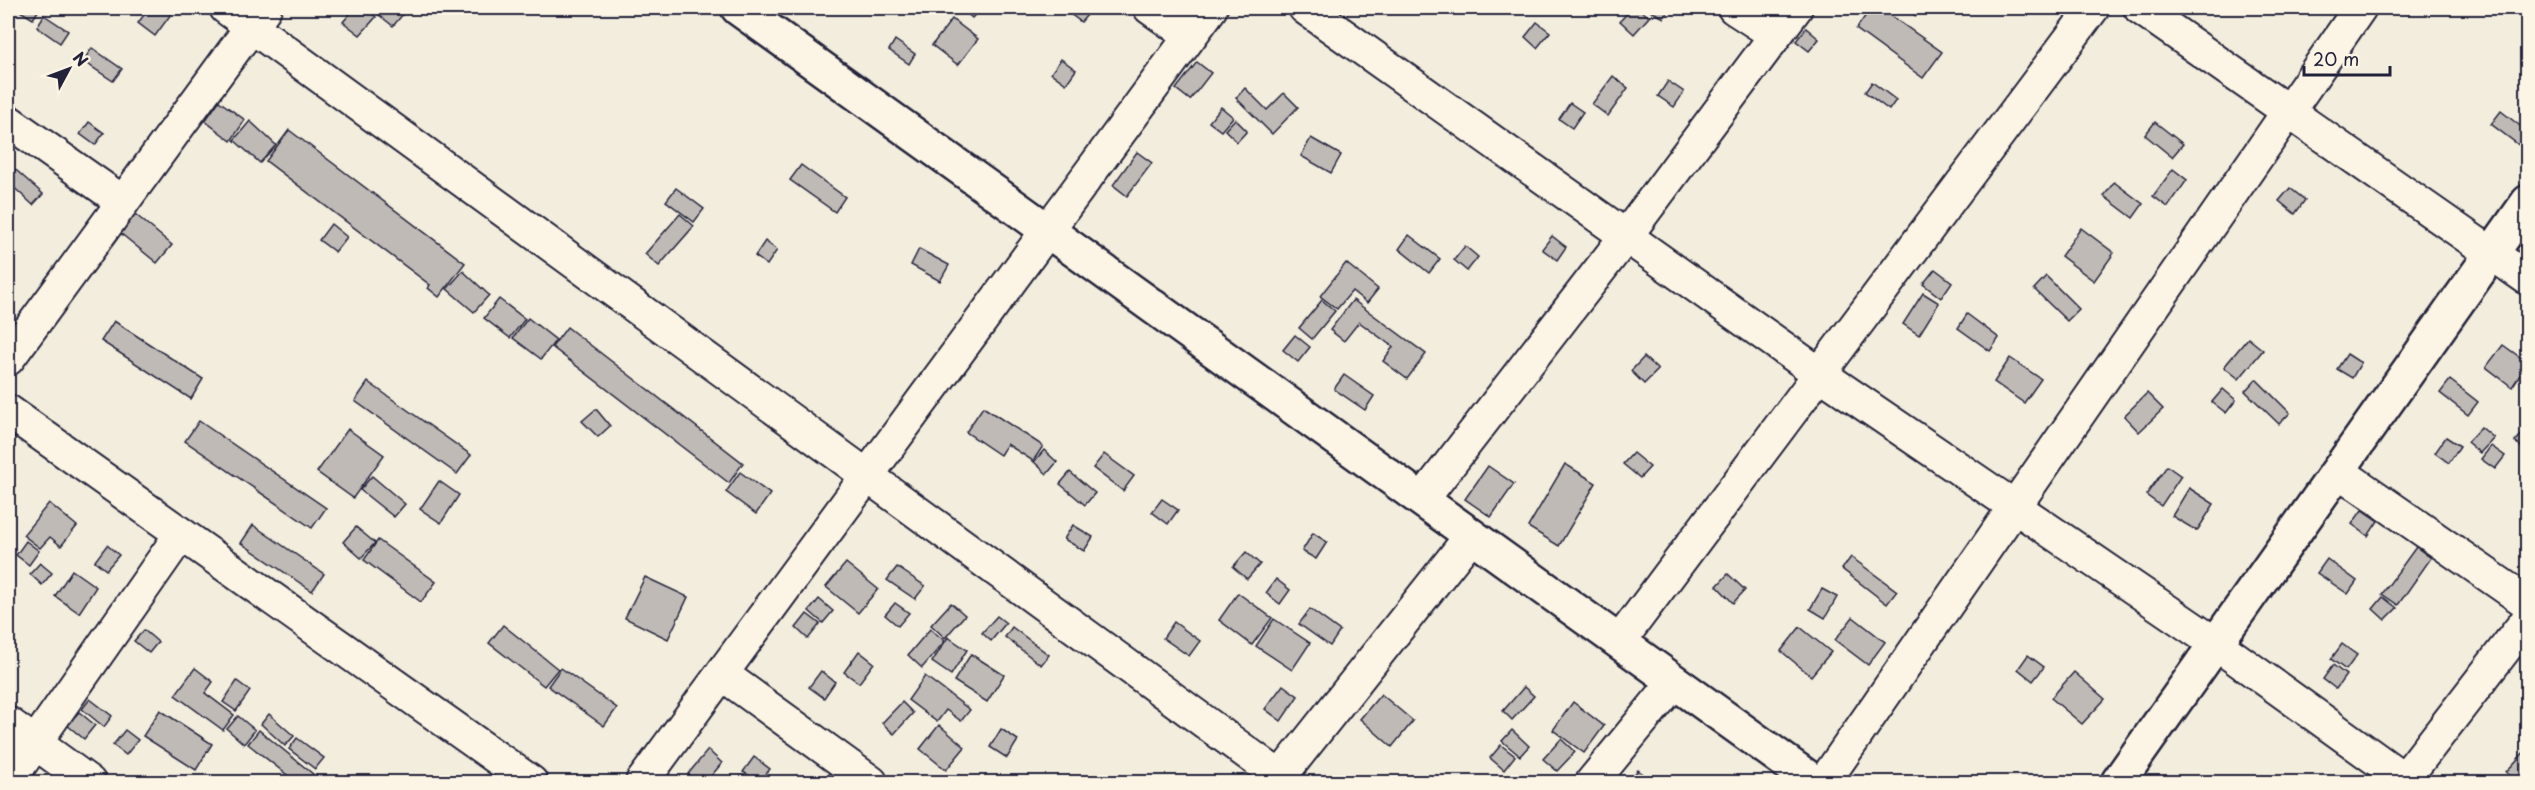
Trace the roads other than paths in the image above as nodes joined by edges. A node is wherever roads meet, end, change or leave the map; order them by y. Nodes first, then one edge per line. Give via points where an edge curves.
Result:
1 (226, 8) edge
2 (738, 8) edge
3 (1150, 8) edge
4 (1211, 8) edge
5 (1305, 8) edge
6 (1734, 8) edge
7 (1796, 8) edge
8 (2093, 8) edge
9 (2140, 8) edge
10 (2360, 8) edge
11 (258, 17) edge
12 (1774, 34) junction
13 (1190, 36) junction
14 (2288, 111) junction
15 (8, 121) edge
16 (123, 202) junction
17 (2528, 202) edge
18 (1047, 230) junction
19 (1626, 236) junction
20 (2491, 254) junction
21 (2528, 279) edge
22 (8, 359) edge
23 (1820, 374) junction
24 (8, 411) edge
25 (2338, 471) junction
26 (866, 477) junction
27 (1422, 500) junction
28 (2015, 507) junction
29 (181, 534) junction
30 (1472, 536) junction
31 (2528, 603) edge
32 (2528, 619) edge
33 (1619, 642) junction
34 (2216, 644) junction
35 (722, 674) junction
36 (1674, 682) junction
37 (8, 723) edge
38 (35, 743) junction
39 (1281, 781) edge
40 (8, 782) edge
41 (2404, 782) edge
42 (89, 783) edge
43 (531, 783) edge
44 (642, 783) edge
45 (871, 783) edge
46 (1592, 783) edge
47 (1814, 783) edge
48 (1824, 783) edge
49 (2118, 783) edge

1 - 11 street
2 - 18 street
3 - 13 street
4 - 13 street
5 - 19 street
6 - 12 street
7 - 12 street
8 - 23 street
9 - 14 street
10 - 14 street
11 - 16 street
11 - 26 street
12 - 19 street
13 - 18 street
14 - 20 street
14 - 28 street
15 - 16 street
16 - 22 street
17 - 20 street
18 - 26 street
18 - 27 street
19 - 23 street
19 - 27 street
20 - 21 street
20 - 25 street
23 - 28 street
23 - 33 street
24 - 29 street
25 - 31 street
25 - 34 street
26 - 35 street
26 - 39 street
27 - 30 street
28 - 34 street
28 - 48 street
29 - 38 street
29 - 43 street
30 - 33 street
30 - 39 street
32 - 41 street
33 - 36 street
34 - 41 street
34 - 49 street
35 - 44 street
35 - 45 street
36 - 46 street
36 - 47 street
37 - 38 street
38 - 40 street
38 - 42 street

